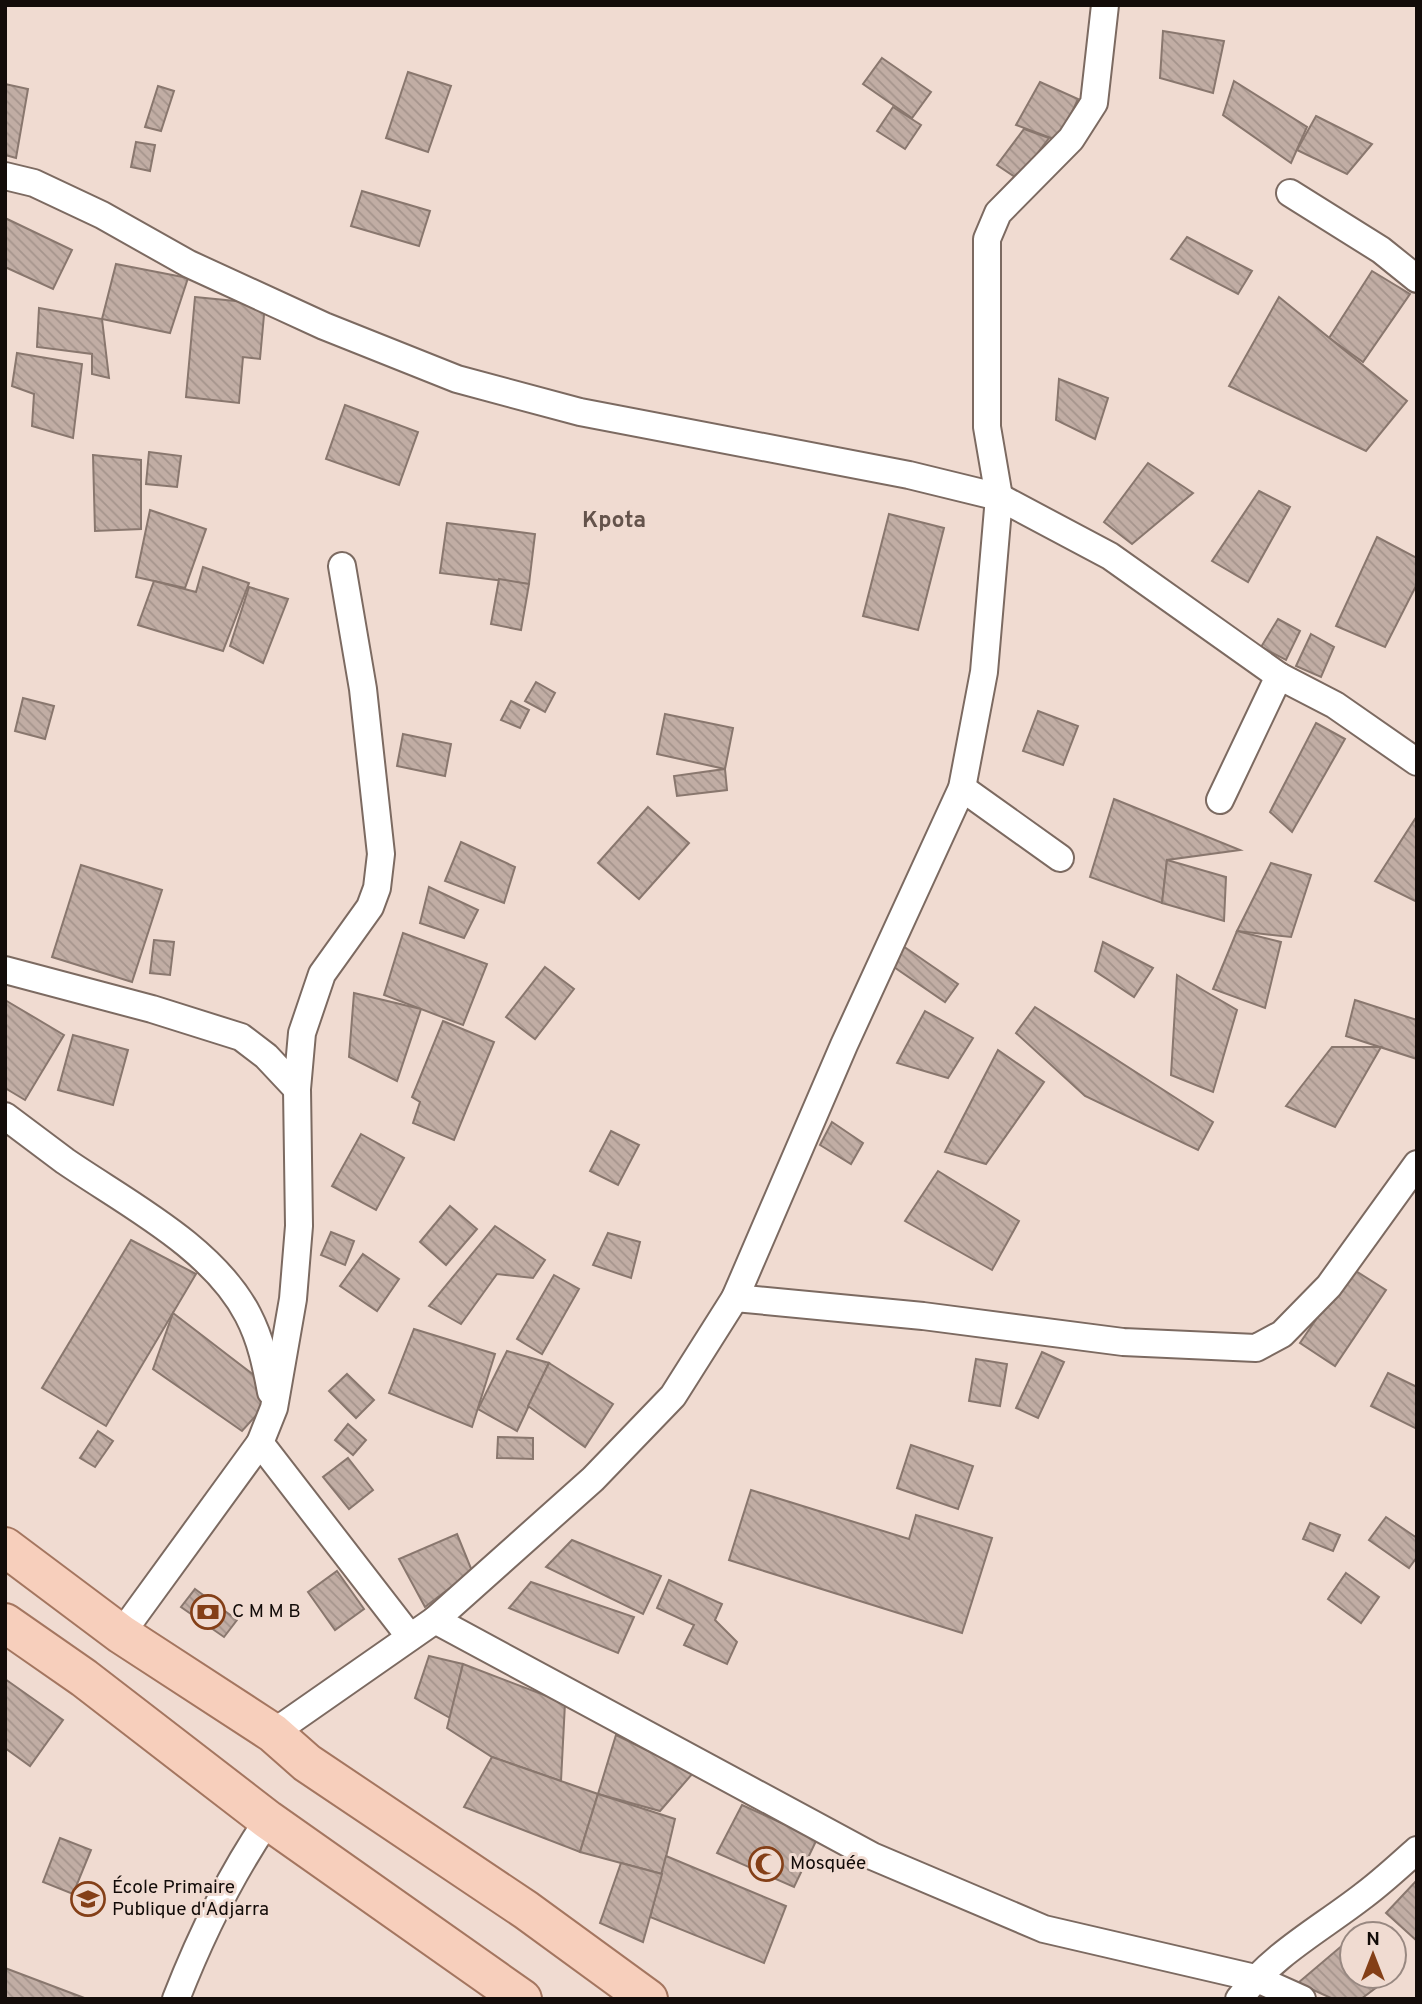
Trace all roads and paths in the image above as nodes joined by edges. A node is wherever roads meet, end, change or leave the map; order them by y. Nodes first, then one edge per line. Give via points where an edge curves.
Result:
1 (1105, 5) edge
2 (5, 176) edge
3 (1290, 193) dead end
4 (1417, 279) edge
5 (999, 497) junction
6 (342, 566) dead end
7 (1279, 676) junction
8 (1417, 762) edge
9 (962, 788) junction
10 (1220, 800) dead end
11 (1060, 858) dead end
12 (5, 970) edge
13 (298, 1089) junction
14 (5, 1116) edge
15 (1417, 1164) edge
16 (735, 1298) junction
17 (274, 1408) junction
18 (260, 1443) junction
19 (5, 1547) edge
20 (435, 1620) junction
21 (5, 1623) edge
22 (121, 1634) junction
23 (410, 1637) junction
24 (273, 1733) junction
25 (268, 1820) junction
26 (1417, 1850) edge
27 (1255, 1978) junction
28 (176, 1999) edge
29 (522, 1999) edge
30 (648, 1999) edge
31 (1239, 1999) edge
32 (1302, 1999) edge

1 - 5 street via 1094,103 1071,139 998,212 987,239 987,428
2 - 5 street via 34,183 189,264 324,326 457,379 580,412 909,475
3 - 4 street via 1381,250
5 - 7 street via 1110,556
5 - 9 street via 984,671
6 - 13 street via 363,689 381,854 370,907 322,974 312,998 302,1034
7 - 8 street via 1335,705
7 - 10 street
9 - 11 street
9 - 16 street
12 - 13 street via 241,1037
13 - 17 street via 299,1226 293,1299
14 - 17 street via 171,1231 220,1277 247,1313 262,1347
15 - 16 street via 1329,1286 1282,1334 1256,1348 1110,1341 923,1316
16 - 20 street via 673,1396 593,1479
17 - 18 street
18 - 22 street
18 - 23 street
19 - 22 main road
20 - 23 street
20 - 27 street via 872,1856 1044,1929
21 - 25 main road
22 - 24 main road
23 - 24 street
24 - 30 main road via 307,1763 526,1910
25 - 28 street via 235,1868
25 - 29 main road
26 - 27 street via 1364,1896 1291,1945
27 - 31 street
27 - 32 street

